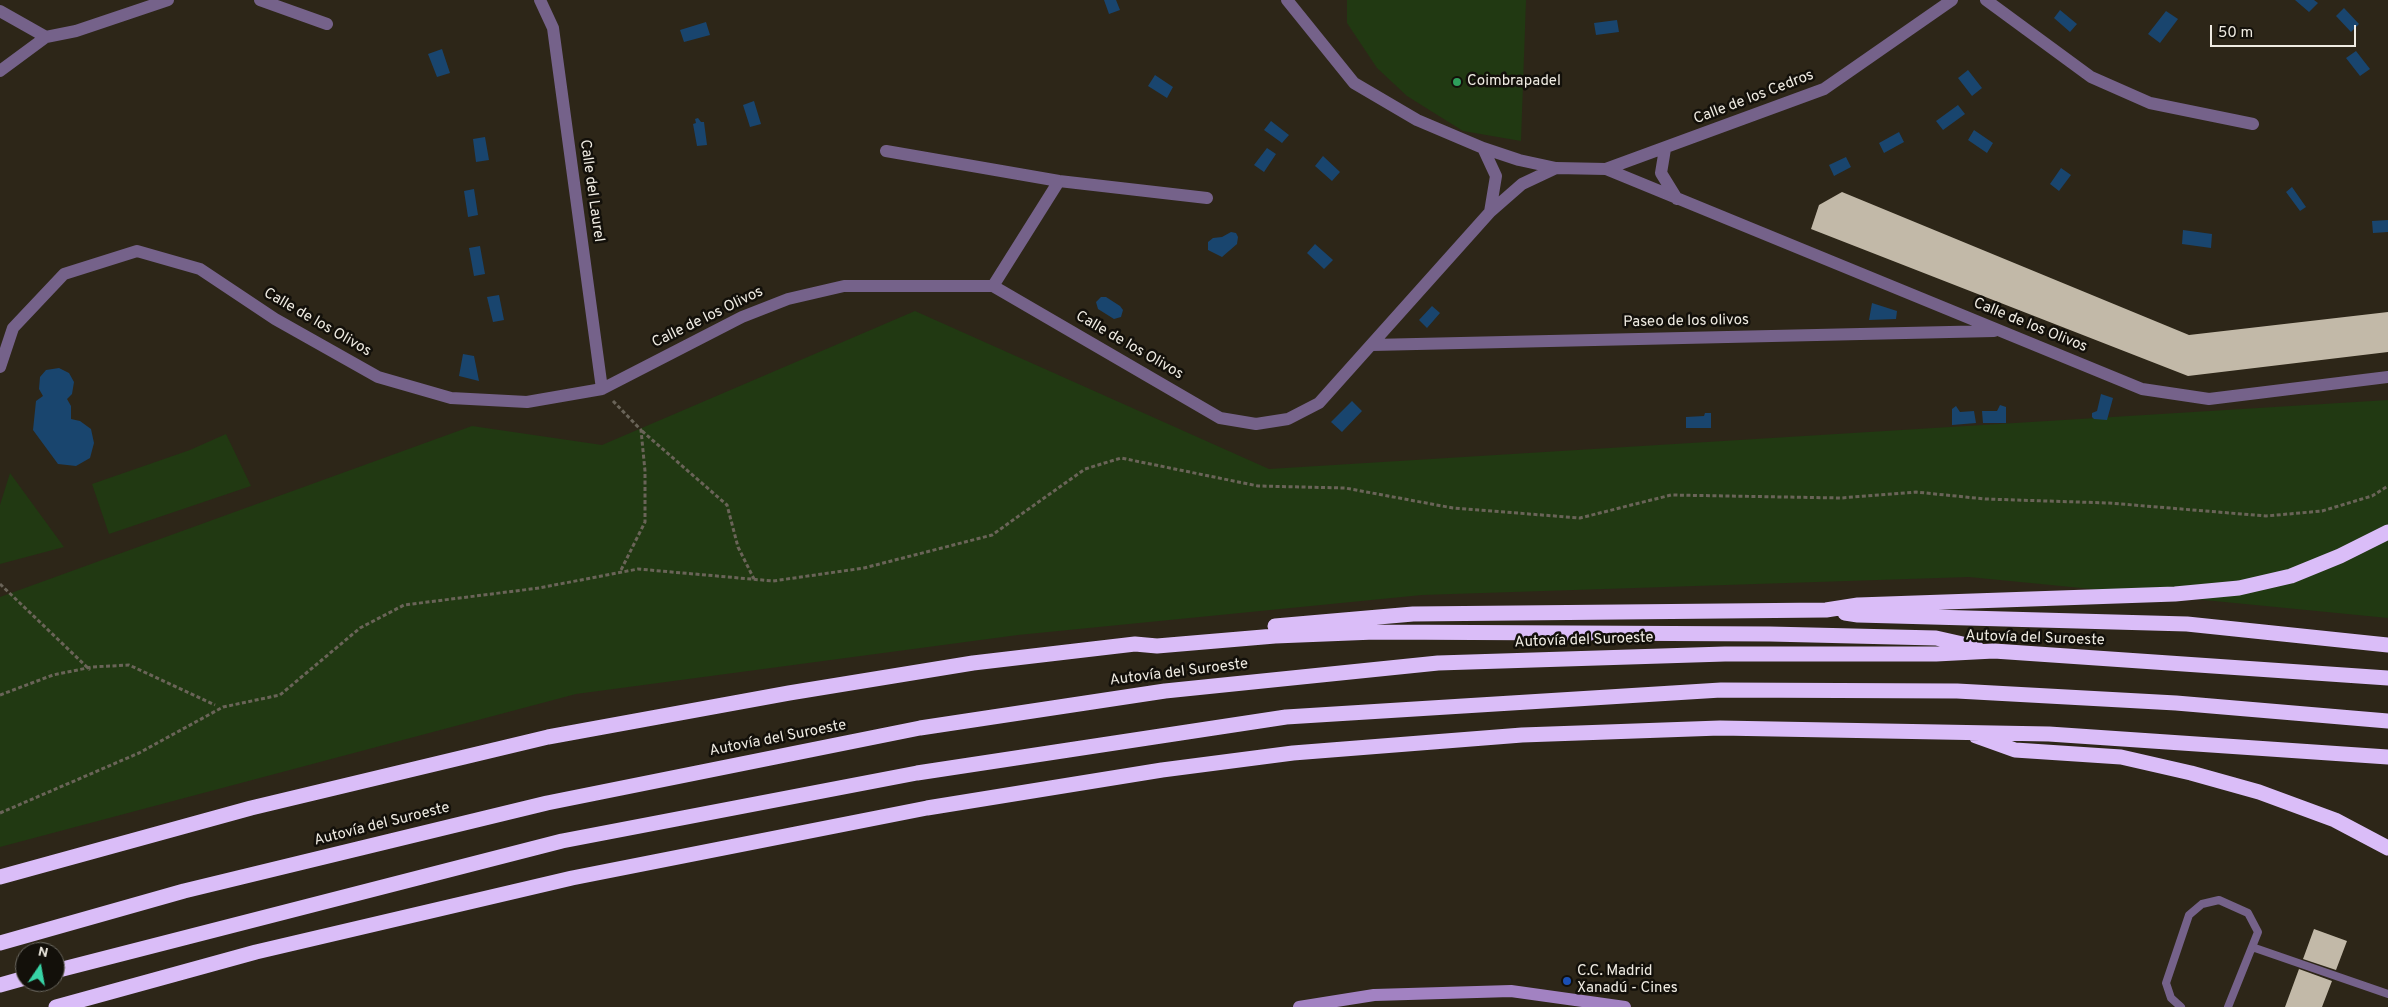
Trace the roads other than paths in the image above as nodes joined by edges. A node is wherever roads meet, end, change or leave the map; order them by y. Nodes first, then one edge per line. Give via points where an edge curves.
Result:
1 (168, 0) edge
2 (260, 0) edge
3 (540, 0) edge
4 (1287, 0) edge
5 (1952, 0) edge
6 (1986, 0) edge
7 (0, 11) edge
8 (327, 24) dead end
9 (46, 37) junction
10 (0, 71) edge
11 (2253, 124) dead end
12 (1483, 148) junction
13 (1665, 149) junction
14 (886, 151) dead end
15 (1556, 168) junction
16 (1606, 169) junction
17 (1059, 181) junction
18 (1207, 198) dead end
19 (1677, 198) junction
20 (1490, 212) junction
21 (994, 286) junction
22 (2000, 331) junction
23 (1372, 344) junction
24 (0, 366) edge
25 (2388, 377) edge
26 (605, 393) junction
27 (2385, 531) edge
28 (1826, 610) junction
29 (1135, 644) junction
30 (2388, 645) edge
31 (1994, 651) junction
32 (2388, 678) edge
33 (2388, 721) edge
34 (1963, 731) junction
35 (2388, 756) edge
36 (2388, 848) edge
37 (0, 877) edge
38 (0, 943) edge
39 (2252, 947) junction
40 (65, 968) edge
41 (15, 981) edge
42 (0, 985) edge
43 (2388, 994) edge
44 (56, 1007) edge
45 (1299, 1007) edge
46 (1625, 1007) edge
47 (2181, 1007) edge
48 (2228, 1007) edge

1 - 9 street via 76,31
2 - 8 street
3 - 26 street, Calle del Laurel via 553,28
4 - 12 street via 1354,84 1417,120
5 - 13 street, Calle de los Cedros via 1824,89
6 - 11 street via 2091,77 2150,104
7 - 9 street
9 - 10 street
12 - 15 street
12 - 20 street via 1496,176
13 - 16 street, Calle de los Cedros
13 - 19 street via 1662,173
14 - 17 street
15 - 16 street
15 - 20 street, Calle de los Olivos via 1522,184
16 - 19 street, Calle de los Olivos
17 - 18 street
17 - 21 street
19 - 22 street, Calle de los Olivos
20 - 23 street, Calle de los Olivos
21 - 23 street, Calle de los Olivos via 1220,418 1256,424 1288,419 1319,402
21 - 26 street, Calle de los Olivos via 844,286 788,299 742,317
22 - 23 street, Paseo de los olivos
22 - 25 street, Calle de los Olivos via 2142,389 2209,399
24 - 26 street, Calle de los Olivos via 13,328 64,274 137,251 200,269 275,319 378,377 451,398 526,402
27 - 28 highway via 2291,576 2239,588 2175,594 1858,605
28 - 29 highway via 1413,614 1156,637
28 - 30 highway via 1858,615 2187,624
29 - 31 highway via 1158,646 1375,632 1770,634 1936,638
29 - 37 highway via 963,665 548,737 251,808
31 - 32 highway, Autovía del Suroeste
31 - 38 highway, Autovía del Suroeste via 1725,654 1438,663 1165,691 920,728 547,803 184,891
33 - 40 highway via 2176,703 1947,691 1721,690 1286,717 917,773 562,841
34 - 35 highway
34 - 36 highway via 2014,750 2121,758 2191,772 2259,792 2335,820
34 - 44 highway via 1720,728 1522,735 1293,753 1162,770 927,808 572,878 256,952
39 - 43 lane
39 - 47 lane via 2258,932 2248,913 2219,900 2202,904 2189,915 2166,983 2171,998
39 - 48 lane
41 - 42 highway
45 - 46 street via 1374,995 1511,991

